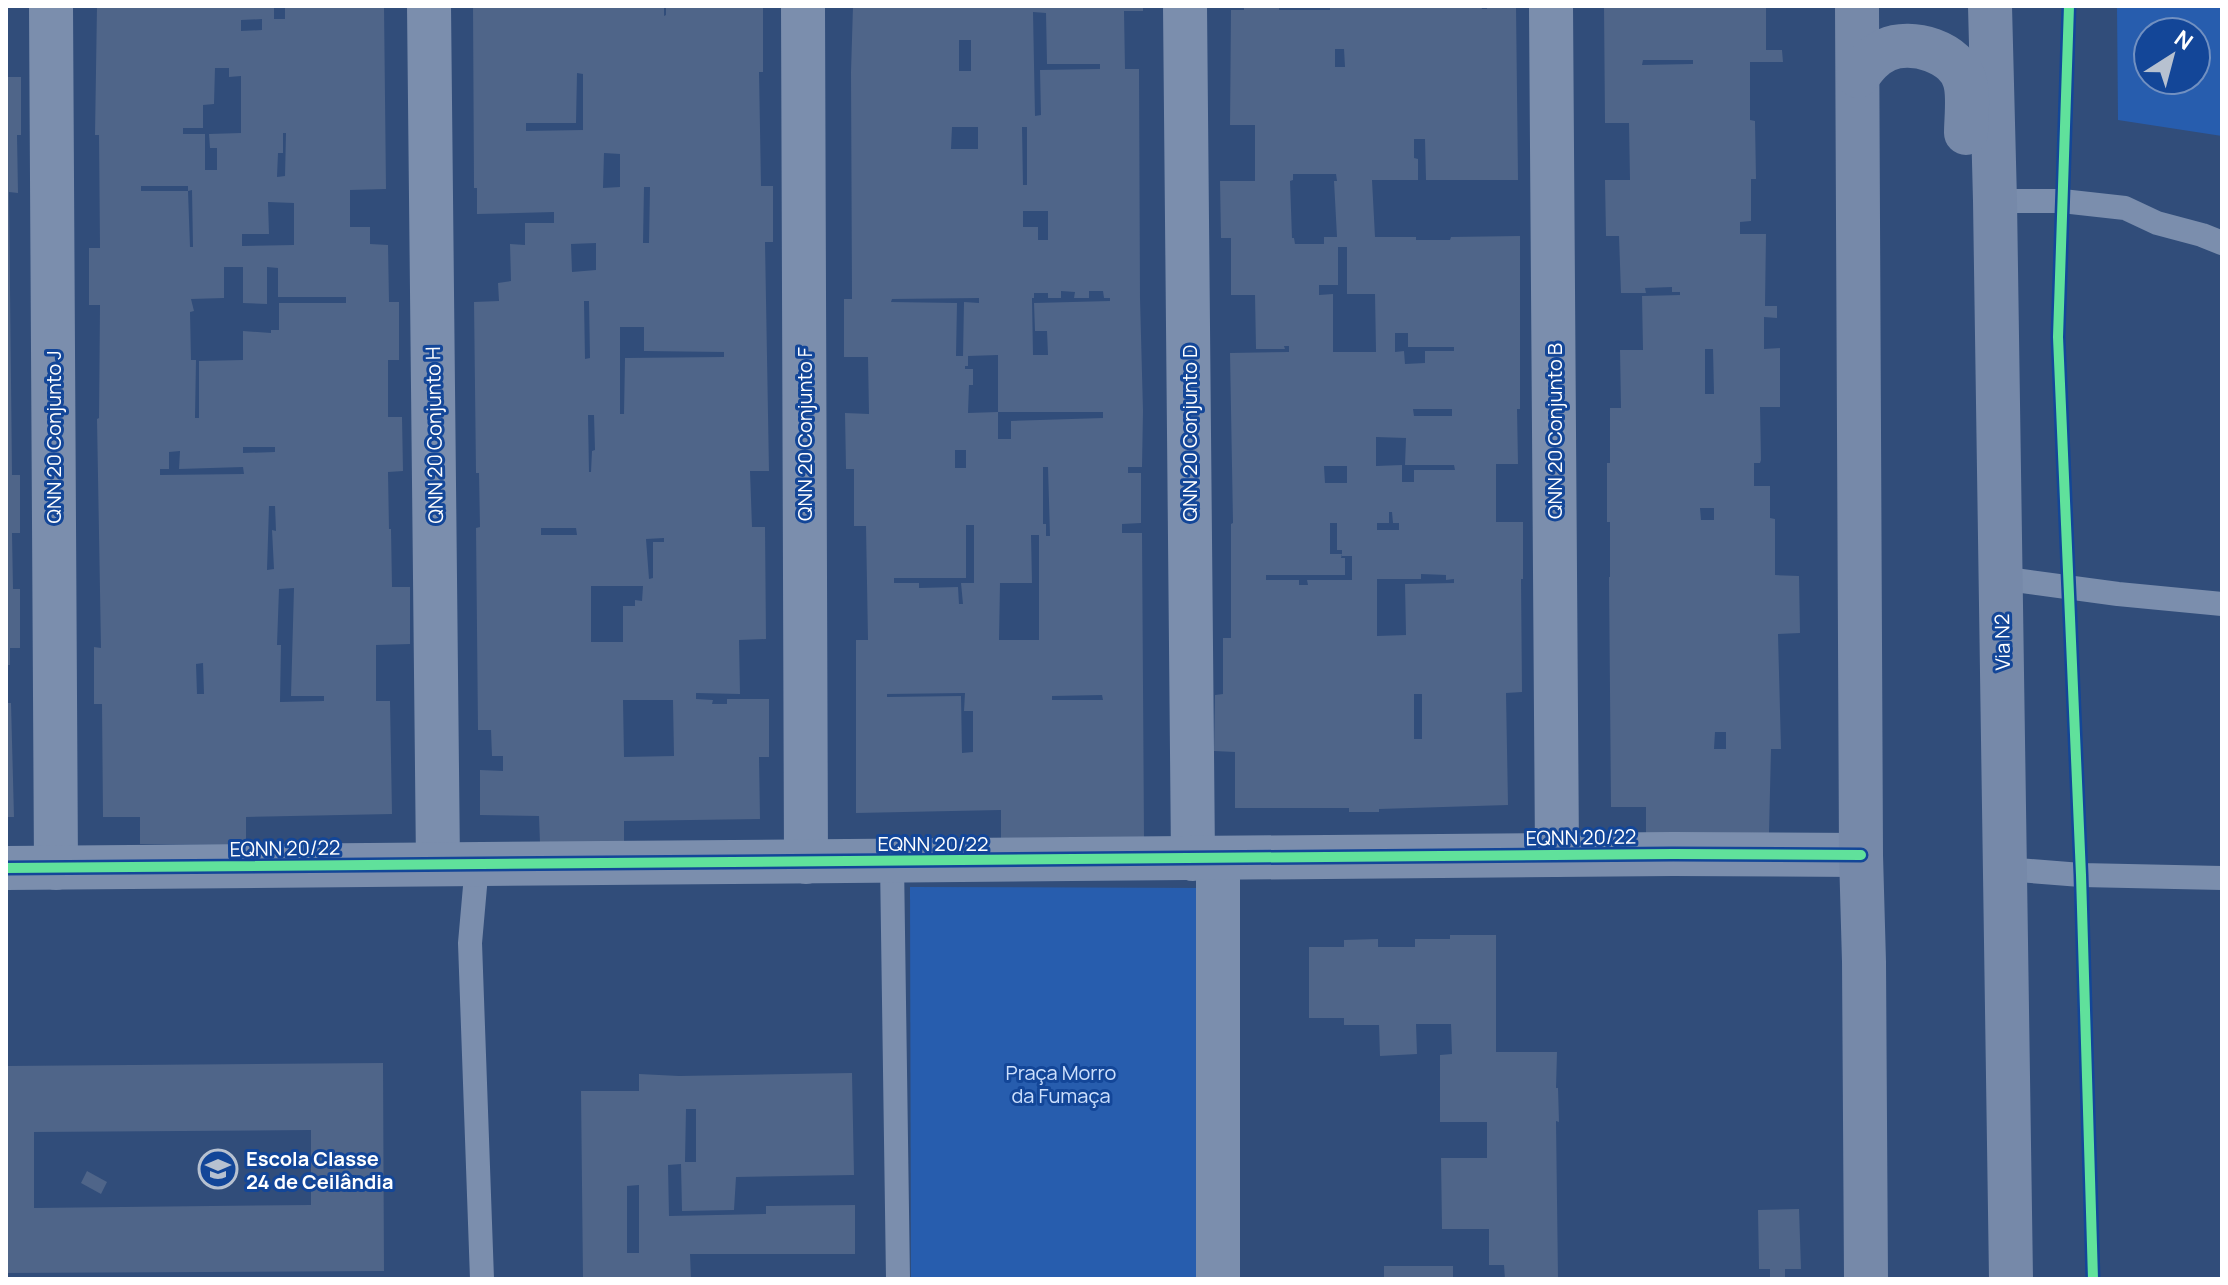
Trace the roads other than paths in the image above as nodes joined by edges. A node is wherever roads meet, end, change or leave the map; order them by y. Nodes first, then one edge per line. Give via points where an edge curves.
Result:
1 (51, 6) edge
2 (429, 6) edge
3 (803, 6) edge
4 (1185, 6) edge
5 (1551, 6) edge
6 (1857, 6) edge
7 (1990, 6) edge
8 (1858, 76) junction
9 (1995, 201) junction
10 (2222, 243) edge
11 (1999, 529) junction
12 (2000, 578) junction
13 (2222, 604) edge
14 (1557, 855) junction
15 (1861, 855) junction
16 (1205, 859) junction
17 (806, 862) junction
18 (892, 862) junction
19 (458, 864) junction
20 (6, 868) edge
21 (56, 868) junction
22 (2005, 869) junction
23 (2222, 878) edge
24 (482, 1279) edge
25 (898, 1279) edge
26 (1218, 1279) edge
27 (1866, 1279) edge
28 (2011, 1279) edge

1 - 21 street, QNN 20 Conjunto J
2 - 19 street, QNN 20 Conjunto H
3 - 17 street, QNN 20 Conjunto F
4 - 16 street, QNN 20 Conjunto D
5 - 14 street, QNN 20 Conjunto B
6 - 8 main road
7 - 9 main road, Via N2
8 - 11 main road via 1888,49 1908,45 1944,55 1965,81 1968,459
8 - 15 main road
9 - 10 lane via 2125,208
9 - 11 main road, Via N2
11 - 12 main road, Via N2
12 - 13 lane
12 - 22 main road, Via N2
14 - 15 street, EQNN 20/22
14 - 16 street, EQNN 20/22
15 - 27 main road
16 - 18 street, EQNN 20/22
16 - 26 street, QNN 20 Conjunto D
17 - 18 street, EQNN 20/22
17 - 19 street, EQNN 20/22
18 - 25 lane
19 - 21 street, EQNN 20/22
19 - 24 lane via 470,943
20 - 21 street, EQNN 20/22
22 - 23 lane
22 - 28 main road, Via N2

